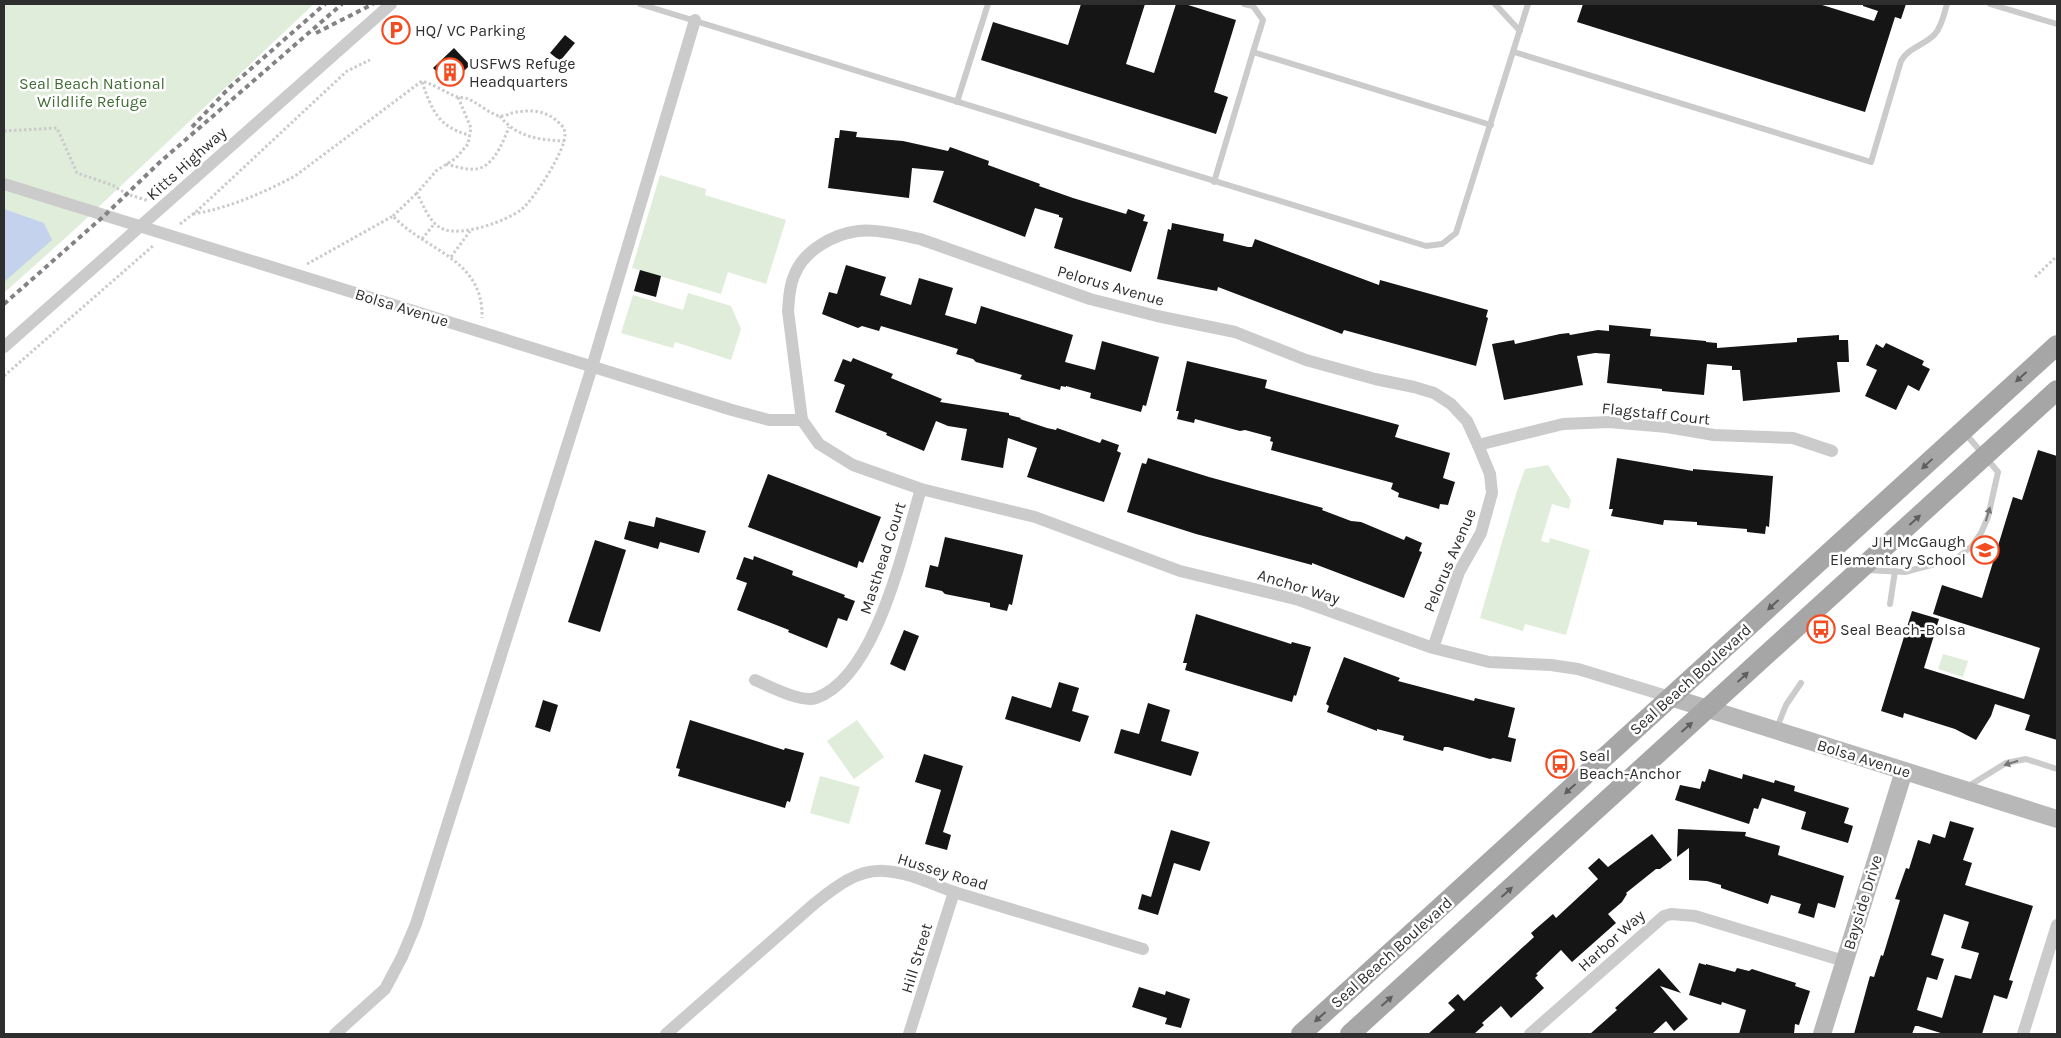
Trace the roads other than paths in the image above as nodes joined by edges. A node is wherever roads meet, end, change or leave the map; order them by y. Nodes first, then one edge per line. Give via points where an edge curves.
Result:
1 (391, 4) edge
2 (640, 4) edge
3 (988, 4) edge
4 (1244, 4) edge
5 (1495, 4) edge
6 (1528, 4) edge
7 (1947, 4) edge
8 (1990, 4) edge
9 (695, 20) junction
10 (2057, 24) edge
11 (1520, 31) junction
12 (1253, 52) junction
13 (1514, 52) junction
14 (957, 102) junction
15 (1491, 125) junction
16 (1214, 182) junction
17 (4, 184) edge
18 (142, 225) junction
19 (2057, 344) edge
20 (4, 347) edge
21 (592, 367) junction
22 (2057, 390) edge
23 (802, 420) junction
24 (1962, 431) junction
25 (1478, 445) junction
26 (1832, 451) dead end
27 (1986, 455) junction
28 (921, 488) junction
29 (1860, 569) junction
30 (1894, 571) junction
31 (1890, 604) dead end
32 (1433, 648) junction
33 (755, 680) dead end
34 (1801, 683) dead end
35 (1670, 697) junction
36 (1707, 710) junction
37 (1776, 731) junction
38 (2057, 769) edge
39 (1904, 771) junction
40 (1963, 789) junction
41 (2057, 819) edge
42 (954, 892) junction
43 (2057, 925) edge
44 (1143, 949) dead end
45 (1844, 961) junction
46 (335, 1034) edge
47 (666, 1034) edge
48 (910, 1034) edge
49 (1301, 1034) edge
50 (1350, 1034) edge
51 (1530, 1034) edge
52 (1822, 1034) edge
53 (2023, 1034) edge

1 - 18 street, Kitts Highway
2 - 9 lane
3 - 14 lane
4 - 12 lane via 1253,6 1263,20
5 - 11 lane
6 - 11 lane
7 - 13 lane via 1941,26 1935,34 1905,54 1901,61 1870,162
8 - 10 lane
9 - 14 lane
9 - 21 street
11 - 13 lane
12 - 15 lane
12 - 16 lane
13 - 15 lane
14 - 16 lane
15 - 16 lane via 1456,233 1442,244 1426,246 1411,242
17 - 18 street, Bolsa Avenue
18 - 20 street, Kitts Highway
18 - 21 street, Bolsa Avenue
19 -> 24 main road, Seal Beach Boulevard
21 - 23 street, Bolsa Avenue via 769,420
21 - 46 street via 416,924 385,989
22 - 27 main road, Seal Beach Boulevard
23 - 25 street, Pelorus Avenue via 788,311 794,276 801,263 818,246 839,235 860,231 920,240 1090,299 1234,332 1306,360 1434,393 1451,404 1467,421
23 - 28 street, Pelorus Avenue via 819,444 853,465
24 - 27 lane
24 -> 35 main road, Seal Beach Boulevard
25 - 26 street, Flagstaff Court via 1563,424 1609,422 1714,435 1793,438
25 - 32 street, Pelorus Avenue via 1490,474 1492,493 1481,533 1459,572
29 -> 27 main road, Seal Beach Boulevard
30 -> 27 lane via 1906,572 1957,558 1972,546 1988,517 1998,472
28 - 32 street, Anchor Way via 1035,517 1180,571 1299,600
28 - 33 street, Masthead Court via 880,620 860,658 836,687 815,699 797,697
29 - 30 lane
36 -> 29 main road, Seal Beach Boulevard
30 - 31 lane
32 - 35 street, Anchor Way via 1489,662 1578,669
34 - 37 lane via 1786,705
35 - 36 main road, Bolsa Avenue
35 -> 49 main road, Seal Beach Boulevard
36 - 37 main road, Bolsa Avenue
50 -> 36 main road, Seal Beach Boulevard
37 - 39 main road, Bolsa Avenue
38 -> 40 lane via 2026,759 2006,763
39 - 40 main road, Bolsa Avenue
39 - 45 main road, Bayside Drive
40 - 41 main road, Bolsa Avenue
42 - 44 street, Hussey Road
42 - 47 street, Hussey Road via 884,870 861,873 836,886 814,904
42 - 48 street, Hill Street
43 - 53 street
45 - 51 street, Harbor Way via 1695,916 1671,914 1664,916
45 - 52 main road, Bayside Drive

